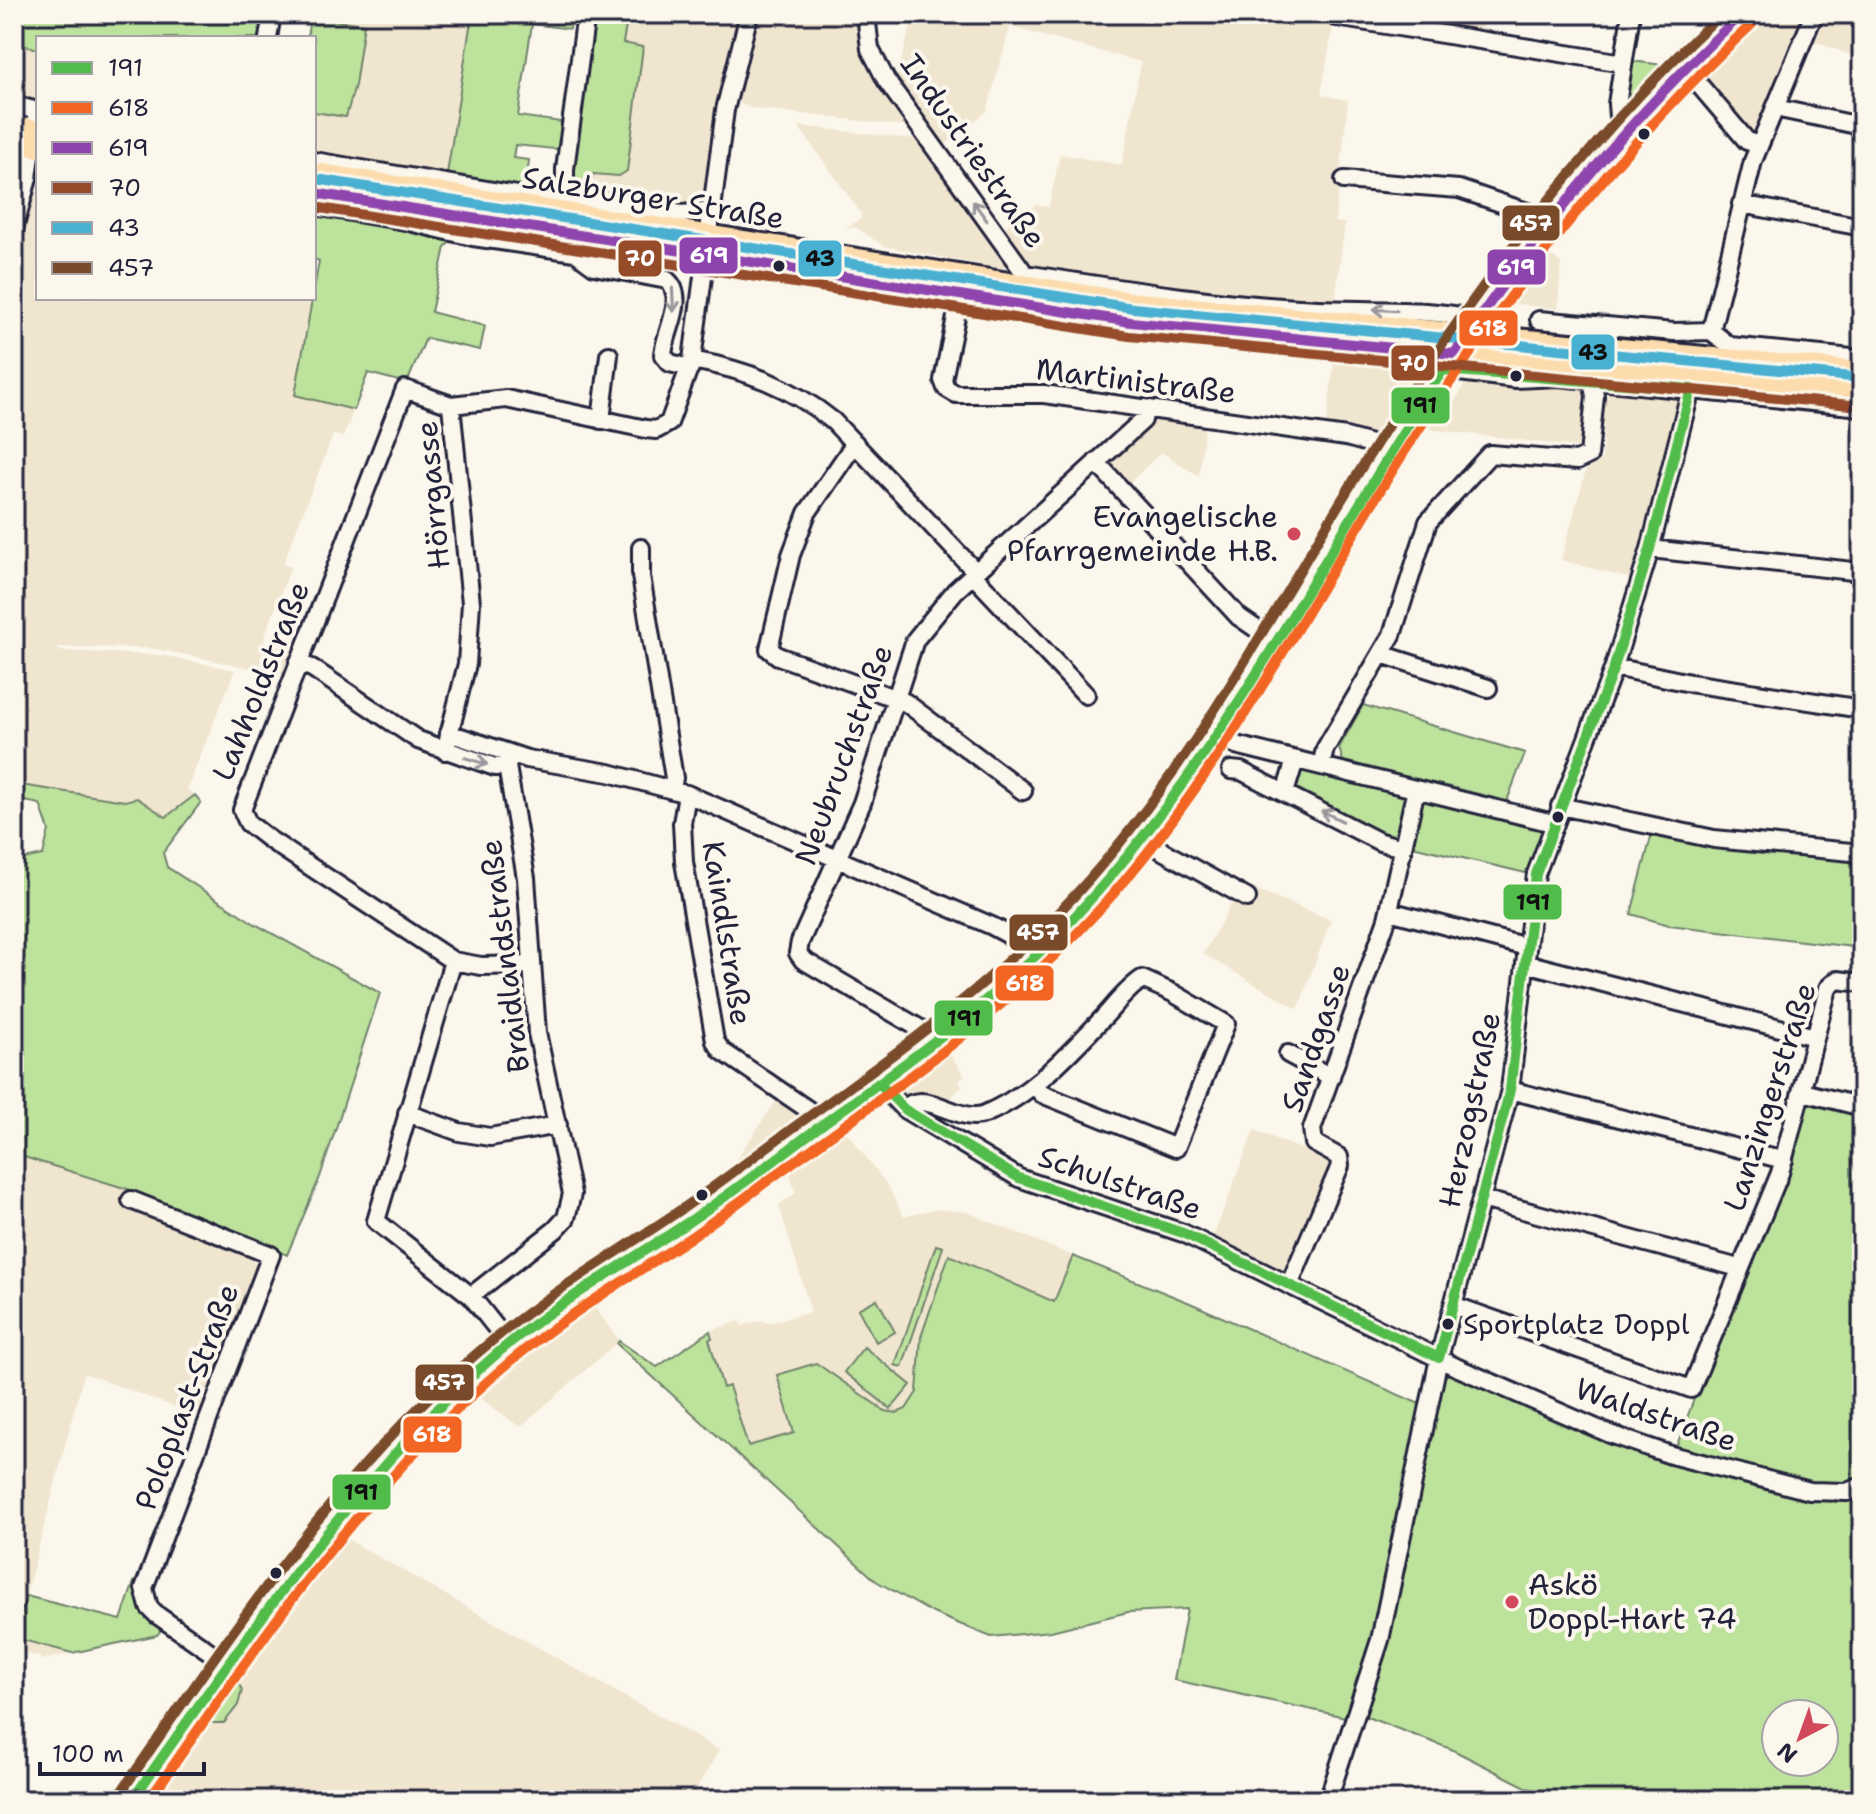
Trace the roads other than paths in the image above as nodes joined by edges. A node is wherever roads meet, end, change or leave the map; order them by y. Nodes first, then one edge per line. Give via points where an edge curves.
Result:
1 (272, 14) edge
2 (586, 14) edge
3 (749, 14) edge
4 (866, 14) edge
5 (1631, 14) edge
6 (1742, 14) edge
7 (1814, 14) edge
8 (1336, 17) dead end
9 (268, 36) edge
10 (1623, 63) junction
11 (1684, 67) junction
12 (14, 105) edge
13 (1775, 108) junction
14 (1856, 125) dead end
15 (1626, 128) junction
16 (31, 134) edge
17 (1759, 145) junction
18 (316, 161) edge
19 (316, 173) edge
20 (1344, 180) dead end
21 (316, 193) edge
22 (565, 198) junction
23 (1741, 204) junction
24 (316, 206) edge
25 (712, 211) junction
26 (1549, 223) junction
27 (1862, 227) edge
28 (14, 229) edge
29 (708, 247) junction
30 (1026, 290) junction
31 (1338, 309) junction
32 (956, 317) dead end
33 (1539, 320) dead end
34 (1359, 326) junction
35 (1711, 331) junction
36 (1460, 345) junction
37 (609, 355) dead end
38 (1862, 359) edge
39 (691, 364) junction
40 (1862, 372) edge
41 (1592, 380) junction
42 (1691, 389) junction
43 (1862, 392) edge
44 (451, 405) junction
45 (1862, 407) edge
46 (1145, 408) junction
47 (601, 420) junction
48 (855, 443) junction
49 (1390, 449) junction
50 (1096, 462) junction
51 (641, 548) dead end
52 (1650, 549) junction
53 (1862, 572) edge
54 (974, 574) junction
55 (1274, 641) junction
56 (1381, 654) junction
57 (298, 663) junction
58 (1614, 667) junction
59 (1488, 688) dead end
60 (1086, 695) dead end
61 (895, 698) junction
62 (1862, 709) edge
63 (449, 733) junction
64 (1218, 733) junction
65 (445, 751) junction
66 (509, 760) junction
67 (1295, 760) junction
68 (1321, 766) junction
69 (1231, 770) dead end
70 (1416, 789) junction
71 (1023, 791) dead end
72 (679, 792) junction
73 (1285, 793) junction
74 (1560, 806) junction
75 (1553, 823) junction
76 (1141, 839) junction
77 (1403, 848) junction
78 (1862, 853) edge
79 (839, 860) junction
80 (1247, 898) dead end
81 (1389, 911) junction
82 (1036, 954) junction
83 (1526, 955) junction
84 (453, 961) junction
85 (532, 965) junction
86 (1862, 983) edge
87 (1815, 1037) junction
88 (934, 1042) junction
89 (1288, 1054) dead end
90 (1331, 1077) junction
91 (880, 1084) junction
92 (1035, 1085) junction
93 (1510, 1090) junction
94 (1803, 1092) junction
95 (1862, 1107) edge
96 (904, 1109) junction
97 (407, 1113) junction
98 (558, 1125) junction
99 (822, 1125) junction
100 (1784, 1160) junction
101 (1482, 1199) junction
102 (131, 1200) dead end
103 (1739, 1268) junction
104 (1290, 1283) junction
105 (471, 1296) junction
106 (1453, 1305) junction
107 (509, 1344) junction
108 (1439, 1358) junction
109 (1862, 1486) edge
110 (229, 1665) junction
111 (132, 1800) edge
112 (1328, 1800) edge

1 - 9 street
2 - 22 street, Salzburger Straße
3 - 25 street via 729,89
30 -> 4 street, Industriestraße via 886,80 870,49
5 - 10 street
6 - 11 street
7 - 13 street
8 - 10 street
10 - 15 street via 1617,111
11 - 15 street
11 - 17 street via 1747,141
12 - 16 street
13 - 14 street
13 - 17 street
15 - 26 street
16 - 28 street via 28,178
17 - 23 street
18 - 22 street, Salzburger Straße via 529,197
19 - 29 main road, Salzburger Straße
20 - 26 street via 1459,189
21 - 29 main road, Salzburger Straße
22 - 25 street, Salzburger Straße via 682,214
23 - 27 street
23 - 35 street
24 -> 39 street via 575,252 594,266 667,280 675,301 663,355 670,363
25 - 29 street
26 - 36 street
29 - 30 main road, Salzburger Straße
29 - 39 street
30 - 31 street
30 - 34 main road
30 - 36 main road via 1131,322
31 - 34 street
36 -> 31 street via 1444,312
32 - 46 street, Martinistraße via 943,380 950,392 1044,394
33 - 35 street
34 - 36 main road
35 - 38 street via 1730,346
36 - 40 main road
36 - 41 street via 1516,379
36 - 43 main road
36 - 49 street
37 - 47 street
39 - 47 street, Hörrgasse via 669,423 656,430
39 - 48 street via 734,368 787,388
41 - 42 street
41 - 56 street via 1592,450 1584,459 1490,454 1428,522
42 - 45 street
42 - 52 street, Herzogstraße
44 - 47 street, Hörrgasse via 506,399
44 - 57 street, Lahholdstraße via 405,389
44 - 63 street, Hörrgasse via 471,603 467,664
46 - 49 street, Martinistraße via 1368,441
46 - 50 street, Neubruchstraße via 1143,420
48 - 54 street
48 - 61 street via 807,513 791,555 769,649
49 - 55 street
50 - 54 street, Neubruchstraße
50 - 55 street via 1239,617
51 - 72 street, Kaindlstraße via 641,576
52 - 53 street
52 - 58 street, Herzogstraße
54 - 60 street
54 - 61 street, Neubruchstraße via 915,640
55 - 64 street
56 - 59 street
56 - 68 street via 1325,749
57 - 65 street via 404,732
57 - 84 street, Lahholdstraße via 243,802 243,816 270,840
58 - 62 street
58 - 74 street, Herzogstraße
61 - 71 street via 920,711
61 - 79 street, Neubruchstraße
63 - 65 street, Hörrgasse
63 - 66 street
64 - 67 street via 1236,745
64 - 76 street
65 -> 66 street via 495,767
66 - 72 street
66 - 85 street, Braidlandstraße
67 - 68 street
67 - 73 street
68 - 70 street
69 - 73 street
70 - 75 street
70 - 77 street, Sandgasse
72 - 79 street
72 - 99 street, Kaindlstraße via 684,862 715,1041
77 -> 73 street via 1380,842
74 - 75 street, Herzogstraße
74 - 78 street via 1712,839
75 - 83 street, Herzogstraße via 1534,884
76 - 80 street
76 - 82 street
77 - 81 street, Sandgasse
79 - 82 street via 992,926
79 - 88 street, Neubruchstraße via 800,942 800,957
81 - 83 street
81 - 90 street, Sandgasse
82 - 88 street
83 - 87 street
83 - 93 street, Herzogstraße
84 - 85 street, Lahholdstraße
84 - 97 street
85 - 98 street, Braidlandstraße via 537,1033
86 - 87 street, Lanzingerstraße via 1832,983
87 - 94 street, Lanzingerstraße
88 - 91 street
89 - 90 street
90 - 104 street, Sandgasse via 1311,1138 1339,1157 1340,1166
91 - 96 street, Schulstraße
91 - 99 street
92 - 92 street via 1142,979 1226,1024 1176,1148 1042,1094
92 - 96 street via 976,1117 921,1102
93 - 100 street
93 - 101 street, Herzogstraße
94 - 95 street
94 - 100 street, Lanzingerstraße
96 - 104 street, Schulstraße via 1019,1178 1157,1222
97 - 98 street via 490,1137
97 - 105 street via 376,1221
98 - 105 street, Braidlandstraße via 572,1194 566,1218
99 - 107 street
100 - 103 street, Lanzingerstraße
101 - 103 street
101 - 106 street, Herzogstraße
102 - 110 street, Poloplast-Straße via 271,1255 144,1588 157,1615
103 - 106 street, Lanzingerstraße via 1691,1389
104 - 108 street, Schulstraße
105 - 107 street
106 - 108 street, Herzogstraße
107 - 110 street via 359,1489
108 - 109 street, Waldstraße via 1555,1411 1671,1455 1810,1491 1847,1492
108 - 112 street, Herzogstraße via 1380,1640
110 - 111 street

